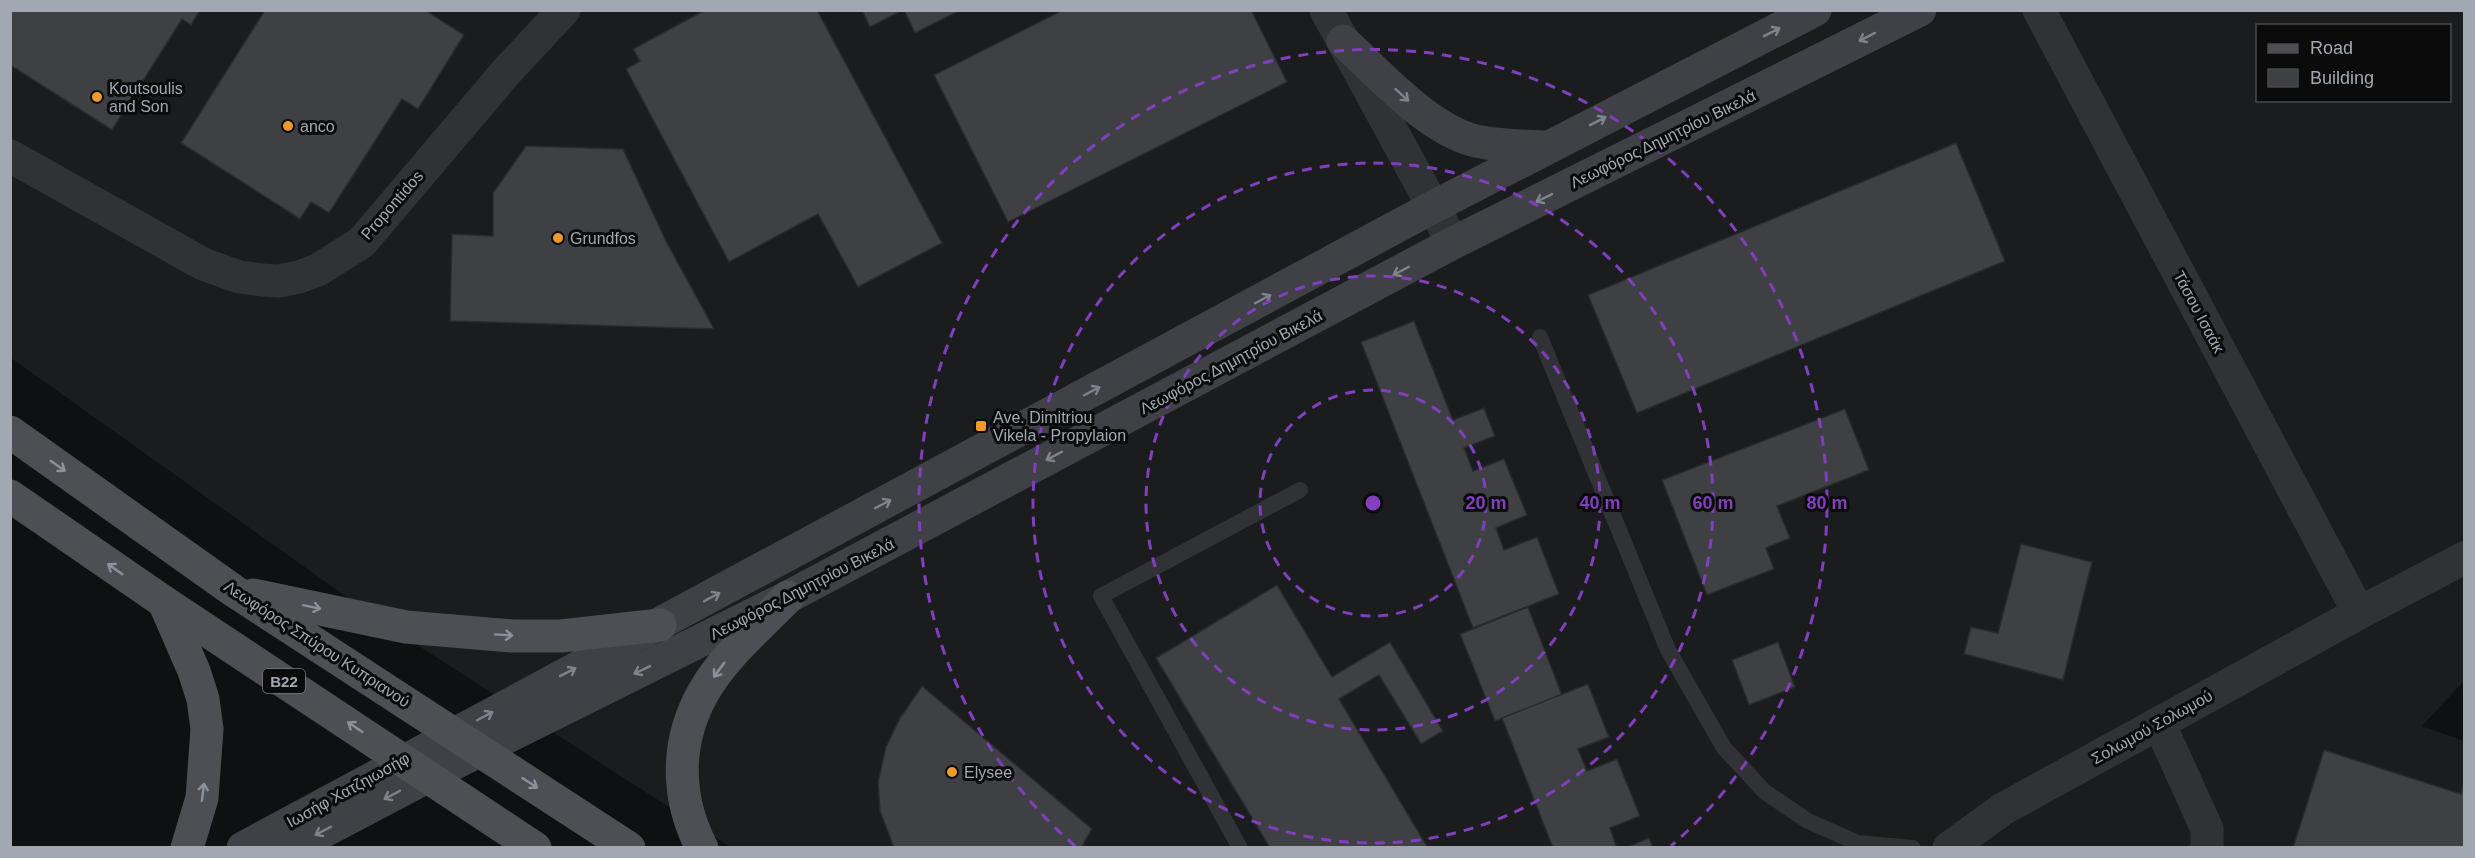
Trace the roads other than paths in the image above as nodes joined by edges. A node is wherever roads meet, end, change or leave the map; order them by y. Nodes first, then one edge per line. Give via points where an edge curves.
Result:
1 (564, 10) edge
2 (1326, 10) edge
3 (1815, 10) edge
4 (1920, 10) edge
5 (2039, 10) edge
6 (1343, 41) junction
7 (1546, 147) junction
8 (10, 156) edge
9 (1433, 207) junction
10 (1453, 243) junction
11 (1540, 337) dead end
12 (10, 432) edge
13 (1300, 490) dead end
14 (10, 496) edge
15 (2464, 558) edge
16 (234, 591) junction
17 (788, 597) junction
18 (164, 602) junction
19 (2359, 613) junction
20 (660, 625) junction
21 (2159, 723) junction
22 (453, 733) junction
23 (481, 751) junction
24 (416, 768) junction
25 (187, 848) edge
26 (243, 848) edge
27 (292, 848) edge
28 (536, 848) edge
29 (629, 848) edge
30 (702, 848) edge
31 (1240, 848) edge
32 (1913, 848) edge
33 (1949, 848) edge
34 (2207, 848) edge

1 - 8 street, Propontidos via 362,242 318,270 299,277 279,281 239,277 203,264
2 - 6 street
7 -> 3 main road, Λεωφόρος Δημητρίου Βικελά
4 -> 10 main road, Λεωφόρος Δημητρίου Βικελά
5 - 19 street, Τάσου Ισαάκ
6 -> 7 main road via 1428,118 1450,131 1479,142
6 - 9 street
7 - 9 main road, Λεωφόρος Δημητρίου Βικελά
9 - 10 street
20 -> 9 main road, Λεωφόρος Δημητρίου Βικελά
10 -> 17 main road, Λεωφόρος Δημητρίου Βικελά
11 - 32 lane via 1668,650 1724,748 1765,792 1808,820 1858,843
12 -> 16 main road, Λεωφόρος Σπύρου Κυπριανού
13 - 31 lane via 1101,596
18 -> 14 main road, B22
15 - 19 street, Σολωμού Σολωμού
16 -> 20 main road via 406,627 490,634 561,636
16 - 22 main road, Λεωφόρος Σπύρου Κυπριανού
17 -> 23 main road, Λεωφόρος Δημητρίου Βικελά
17 -> 30 main road via 726,662 702,694 690,724 682,750 681,775 693,831
24 -> 18 main road, B22
25 -> 18 main road via 202,798 207,729 194,671
19 - 21 street, Σολωμού Σολωμού
22 -> 20 main road, Λεωφόρος Δημητρίου Βικελά
21 - 33 street, Σολωμού Σολωμού via 2003,809
21 - 34 street via 2207,829
22 - 23 main road, Λεωφόρος Σπύρου Κυπριανού
22 - 24 main road, Ιωσήφ Χατζηιωσήφ
23 - 24 main road, Ιωσήφ Χατζηιωσήφ
23 -> 29 main road, Λεωφόρος Σπύρου Κυπριανού
24 - 26 main road, Ιωσήφ Χατζηιωσήφ
24 -> 27 main road, Ιωσήφ Χατζηιωσήφ
24 - 28 main road, B22

